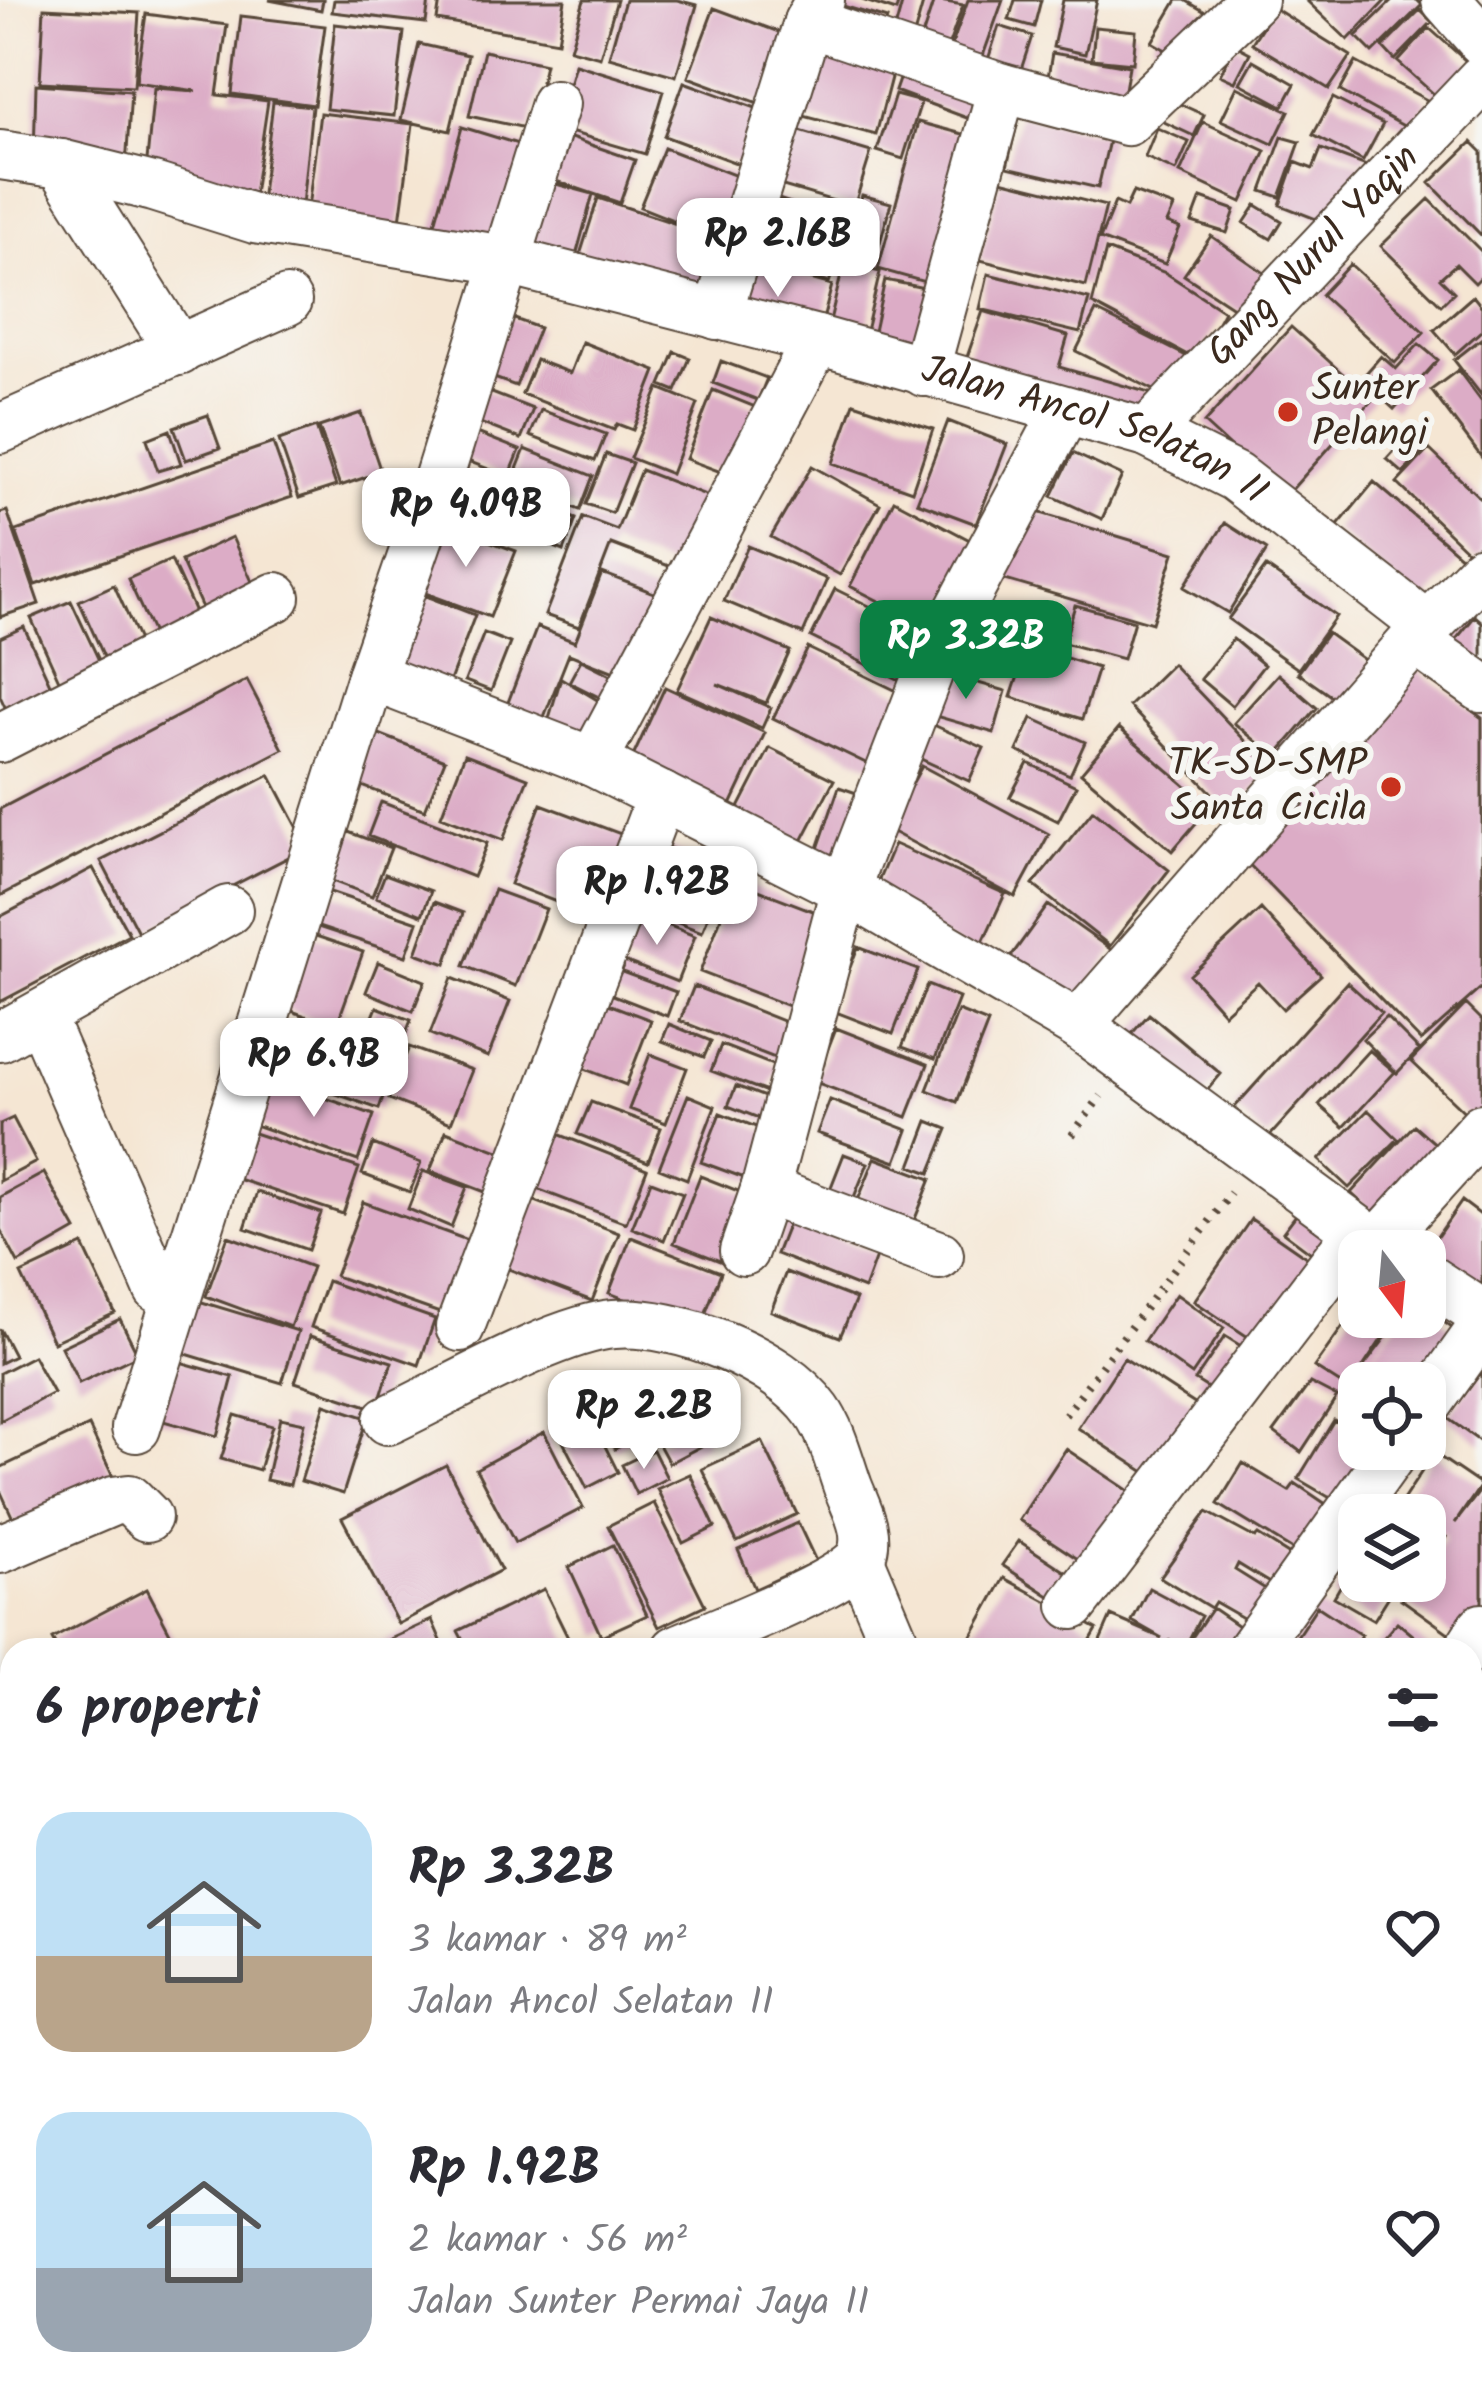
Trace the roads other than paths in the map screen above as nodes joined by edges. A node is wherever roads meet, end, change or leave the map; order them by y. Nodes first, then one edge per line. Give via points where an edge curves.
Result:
1 (1253, 0) edge
2 (1446, 0) edge
3 (814, 11) edge
4 (1482, 41) edge
5 (1482, 79) edge
6 (1002, 88) junction
7 (556, 104) dead end
8 (0, 155) edge
9 (61, 164) junction
10 (504, 260) junction
11 (287, 301) dead end
12 (718, 315) junction
13 (817, 340) junction
14 (179, 351) junction
15 (924, 372) junction
16 (1065, 412) junction
17 (0, 429) edge
18 (1147, 433) junction
19 (1482, 570) edge
20 (276, 597) dead end
21 (1420, 633) junction
22 (371, 676) junction
23 (1482, 688) edge
24 (0, 738) edge
25 (593, 762) junction
26 (661, 796) junction
27 (844, 889) junction
28 (228, 910) dead end
29 (1078, 1025) junction
30 (20, 1026) edge
31 (1482, 1128) edge
32 (765, 1190) junction
33 (1355, 1230) edge
34 (1385, 1230) edge
35 (745, 1251) dead end
36 (939, 1255) dead end
37 (1338, 1285) edge
38 (158, 1288) dead end
39 (1446, 1290) edge
40 (1482, 1314) edge
41 (460, 1327) dead end
42 (1482, 1328) edge
43 (1446, 1379) edge
44 (388, 1420) dead end
45 (136, 1428) dead end
46 (1380, 1470) edge
47 (147, 1516) dead end
48 (5, 1536) edge
49 (860, 1560) junction
50 (1073, 1605) dead end
51 (703, 1638) edge
52 (893, 1638) edge
53 (1260, 1638) edge

1 - 6 street via 1127,122
2 - 4 street
3 - 6 street
3 - 12 street
5 - 18 street, Gang Nurul Yaqin
6 - 15 street
7 - 10 street
8 - 9 street, Jalan Ancol Selatan II
9 - 10 street, Jalan Ancol Selatan II via 255,219
9 - 14 street
10 - 12 street, Jalan Ancol Selatan II
10 - 22 street
11 - 14 street
12 - 13 street, Jalan Ancol Selatan II
13 - 15 street, Jalan Ancol Selatan II
13 - 25 street
14 - 17 street
15 - 16 street, Jalan Ancol Selatan II
16 - 18 street, Jalan Ancol Selatan II
16 - 27 street via 934,658
18 - 21 street, Jalan Ancol Selatan II via 1235,477
19 - 21 street
20 - 24 street
21 - 23 street, Jalan Ancol Selatan II
21 - 29 street
22 - 25 street
22 - 45 street
25 - 26 street
26 - 27 street
26 - 41 street
27 - 29 street
27 - 32 street
28 - 30 street
29 - 33 street
30 - 38 street
31 - 34 street
32 - 35 street
32 - 36 street
37 - 50 street
39 - 40 street
42 - 43 street
44 - 49 street via 573,1333 615,1324 708,1338 791,1383 822,1417 866,1536
46 - 53 street
47 - 48 street via 129,1498
49 - 51 street via 836,1579
49 - 52 street

